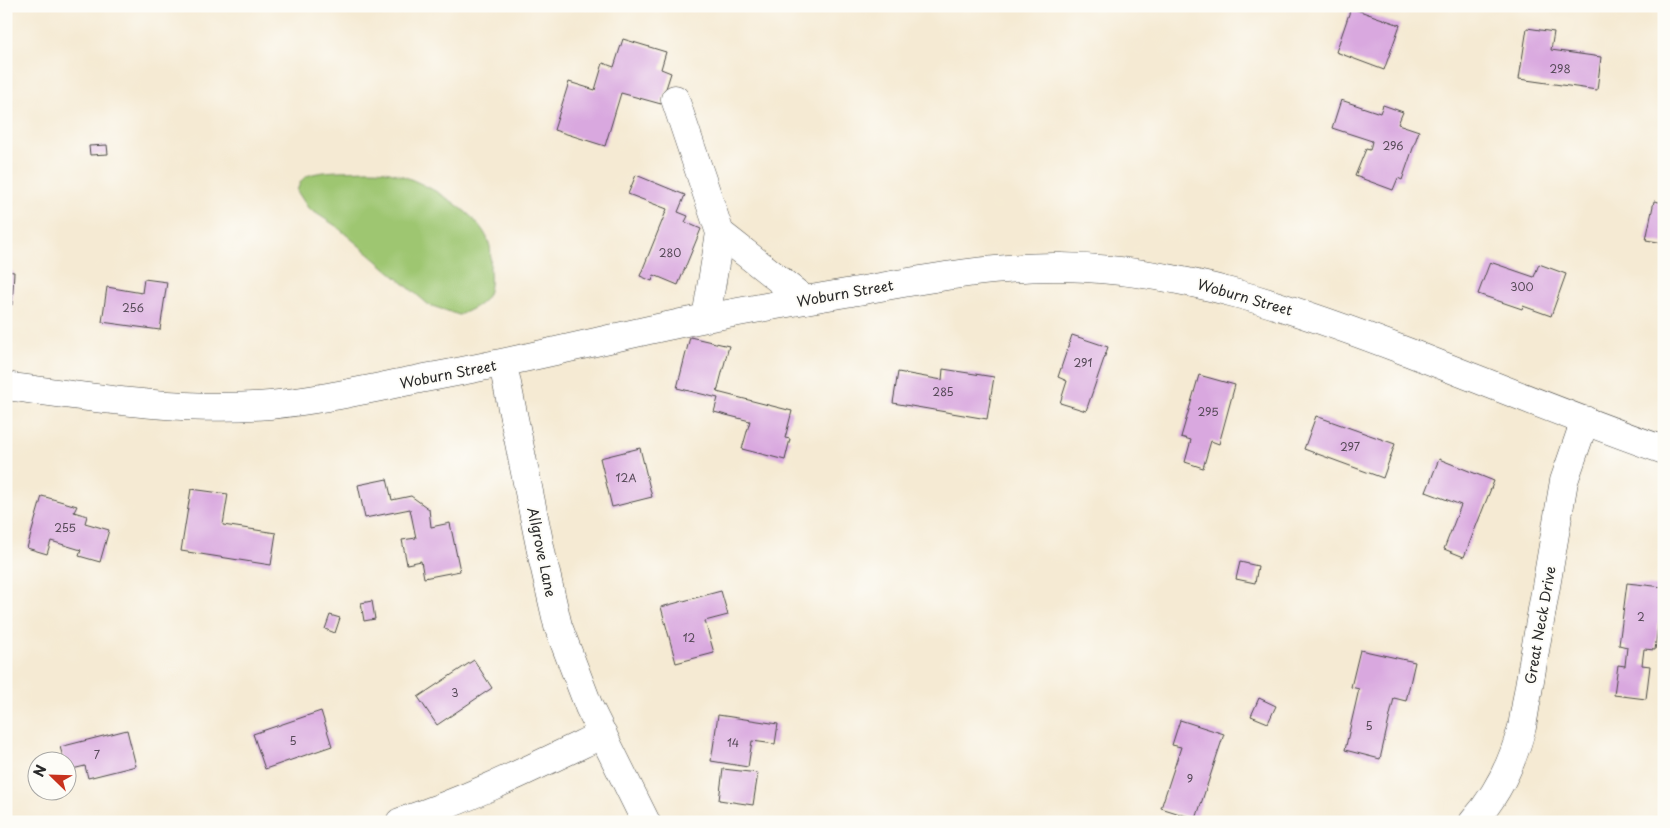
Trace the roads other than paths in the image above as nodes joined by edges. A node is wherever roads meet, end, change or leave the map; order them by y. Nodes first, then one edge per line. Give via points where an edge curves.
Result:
1 (675, 99) dead end
2 (720, 233) junction
3 (805, 300) junction
4 (706, 318) junction
5 (503, 364) junction
6 (6, 386) edge
7 (1585, 420) junction
8 (1664, 450) edge
9 (602, 734) junction
10 (400, 822) edge
11 (646, 822) edge
12 (1472, 822) edge

1 - 2 street
2 - 3 street
2 - 4 street
3 - 4 street, Woburn Street
3 - 7 street, Woburn Street via 999,270 1063,267 1165,276 1281,306 1363,334
4 - 5 street, Woburn Street
5 - 6 street, Woburn Street via 312,399 240,407 117,401
5 - 9 street, Allgrove Lane via 558,626
7 - 8 street, Woburn Street
7 - 12 street, Great Neck Drive via 1564,481 1522,727 1502,781
9 - 10 street via 512,778
9 - 11 street, Allgrove Lane

